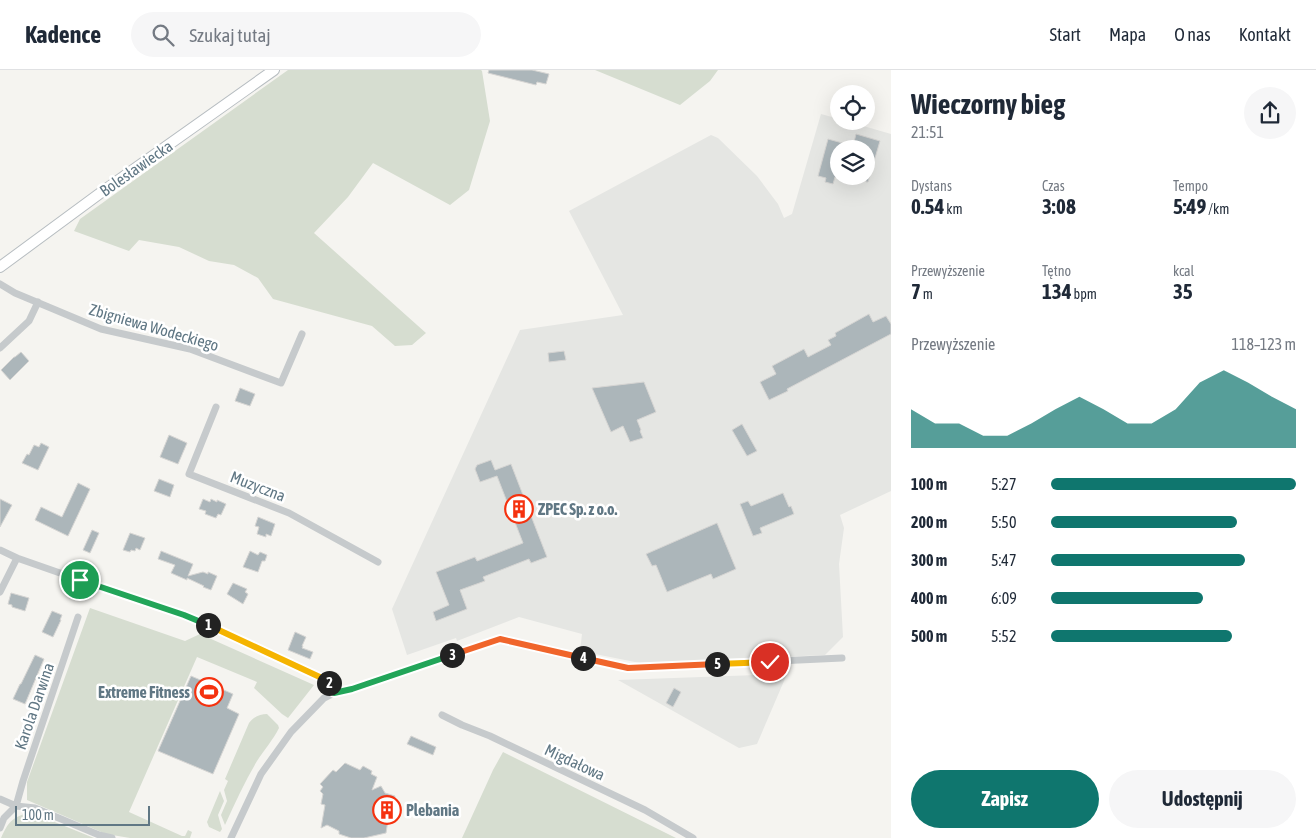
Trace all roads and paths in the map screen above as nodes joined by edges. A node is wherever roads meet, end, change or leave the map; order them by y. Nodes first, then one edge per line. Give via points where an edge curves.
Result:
1 (274, 70) edge
2 (0, 268) edge
3 (0, 284) edge
4 (38, 302) junction
5 (302, 334) dead end
6 (0, 348) edge
7 (216, 407) dead end
8 (0, 550) edge
9 (17, 558) junction
10 (378, 562) dead end
11 (0, 592) edge
12 (78, 617) dead end
13 (842, 658) dead end
14 (334, 693) junction
15 (442, 715) dead end
16 (0, 799) edge
17 (16, 806) junction
18 (0, 828) edge
19 (112, 838) edge
20 (231, 838) edge
21 (694, 838) edge

1 - 2 street, Bolesławiecka
3 - 4 street, Zbigniewa Wodeckiego
4 - 5 street, Zbigniewa Wodeckiego via 101,329 190,349 281,383
4 - 6 street via 28,321
7 - 10 street, Muzyczna via 189,474 289,513
8 - 9 street
9 - 11 street
9 - 14 street via 202,622 324,679
12 - 17 street, Karola Darwina
13 - 14 street via 628,668 500,639
14 - 20 street via 324,698 291,732 261,774
15 - 21 street, Migdałowa via 645,810
16 - 17 street
17 - 18 street, Karola Darwina via 4,818
17 - 19 street via 35,808

